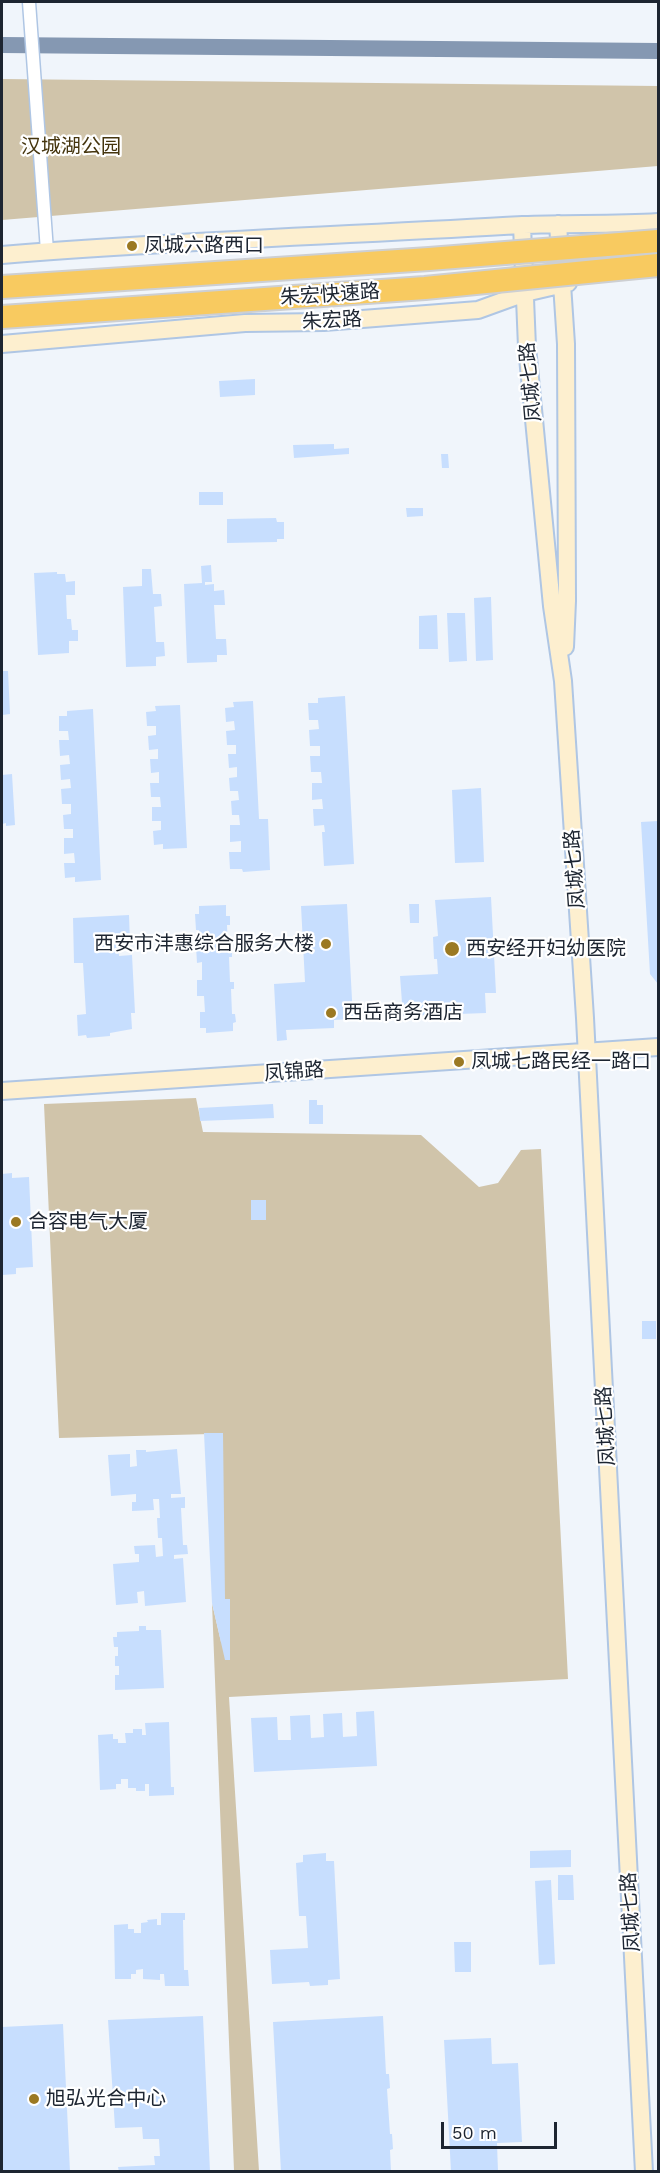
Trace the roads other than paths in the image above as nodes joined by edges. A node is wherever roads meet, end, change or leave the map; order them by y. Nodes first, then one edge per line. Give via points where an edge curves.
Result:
1 (29, 2) edge
2 (658, 222) edge
3 (558, 224) junction
4 (522, 225) junction
5 (658, 241) edge
6 (47, 251) junction
7 (2, 255) edge
8 (658, 265) edge
9 (658, 275) edge
10 (562, 284) junction
11 (2, 287) edge
12 (525, 293) junction
13 (2, 317) edge
14 (2, 344) edge
15 (563, 681) junction
16 (658, 1047) edge
17 (586, 1053) junction
18 (2, 1091) edge
19 (644, 2172) edge

1 - 6 street
2 - 3 street
3 - 4 street
3 - 10 street, 凤城七路
4 - 6 street
4 - 12 street, 凤城七路
5 - 11 highway, 朱宏快速路, bridge
6 - 7 street
8 - 13 highway, 朱宏快速路, bridge via 425,288
9 - 10 street, 朱宏路
10 - 12 street, 朱宏路
10 - 15 street, 凤城七路 via 566,344 567,590
12 - 14 street, 朱宏路 via 478,310 324,322 245,323
12 - 15 street, 凤城七路 via 550,595
15 - 17 street, 凤城七路
16 - 17 street, 凤锦路
17 - 18 street, 凤锦路
17 - 19 street, 凤城七路

